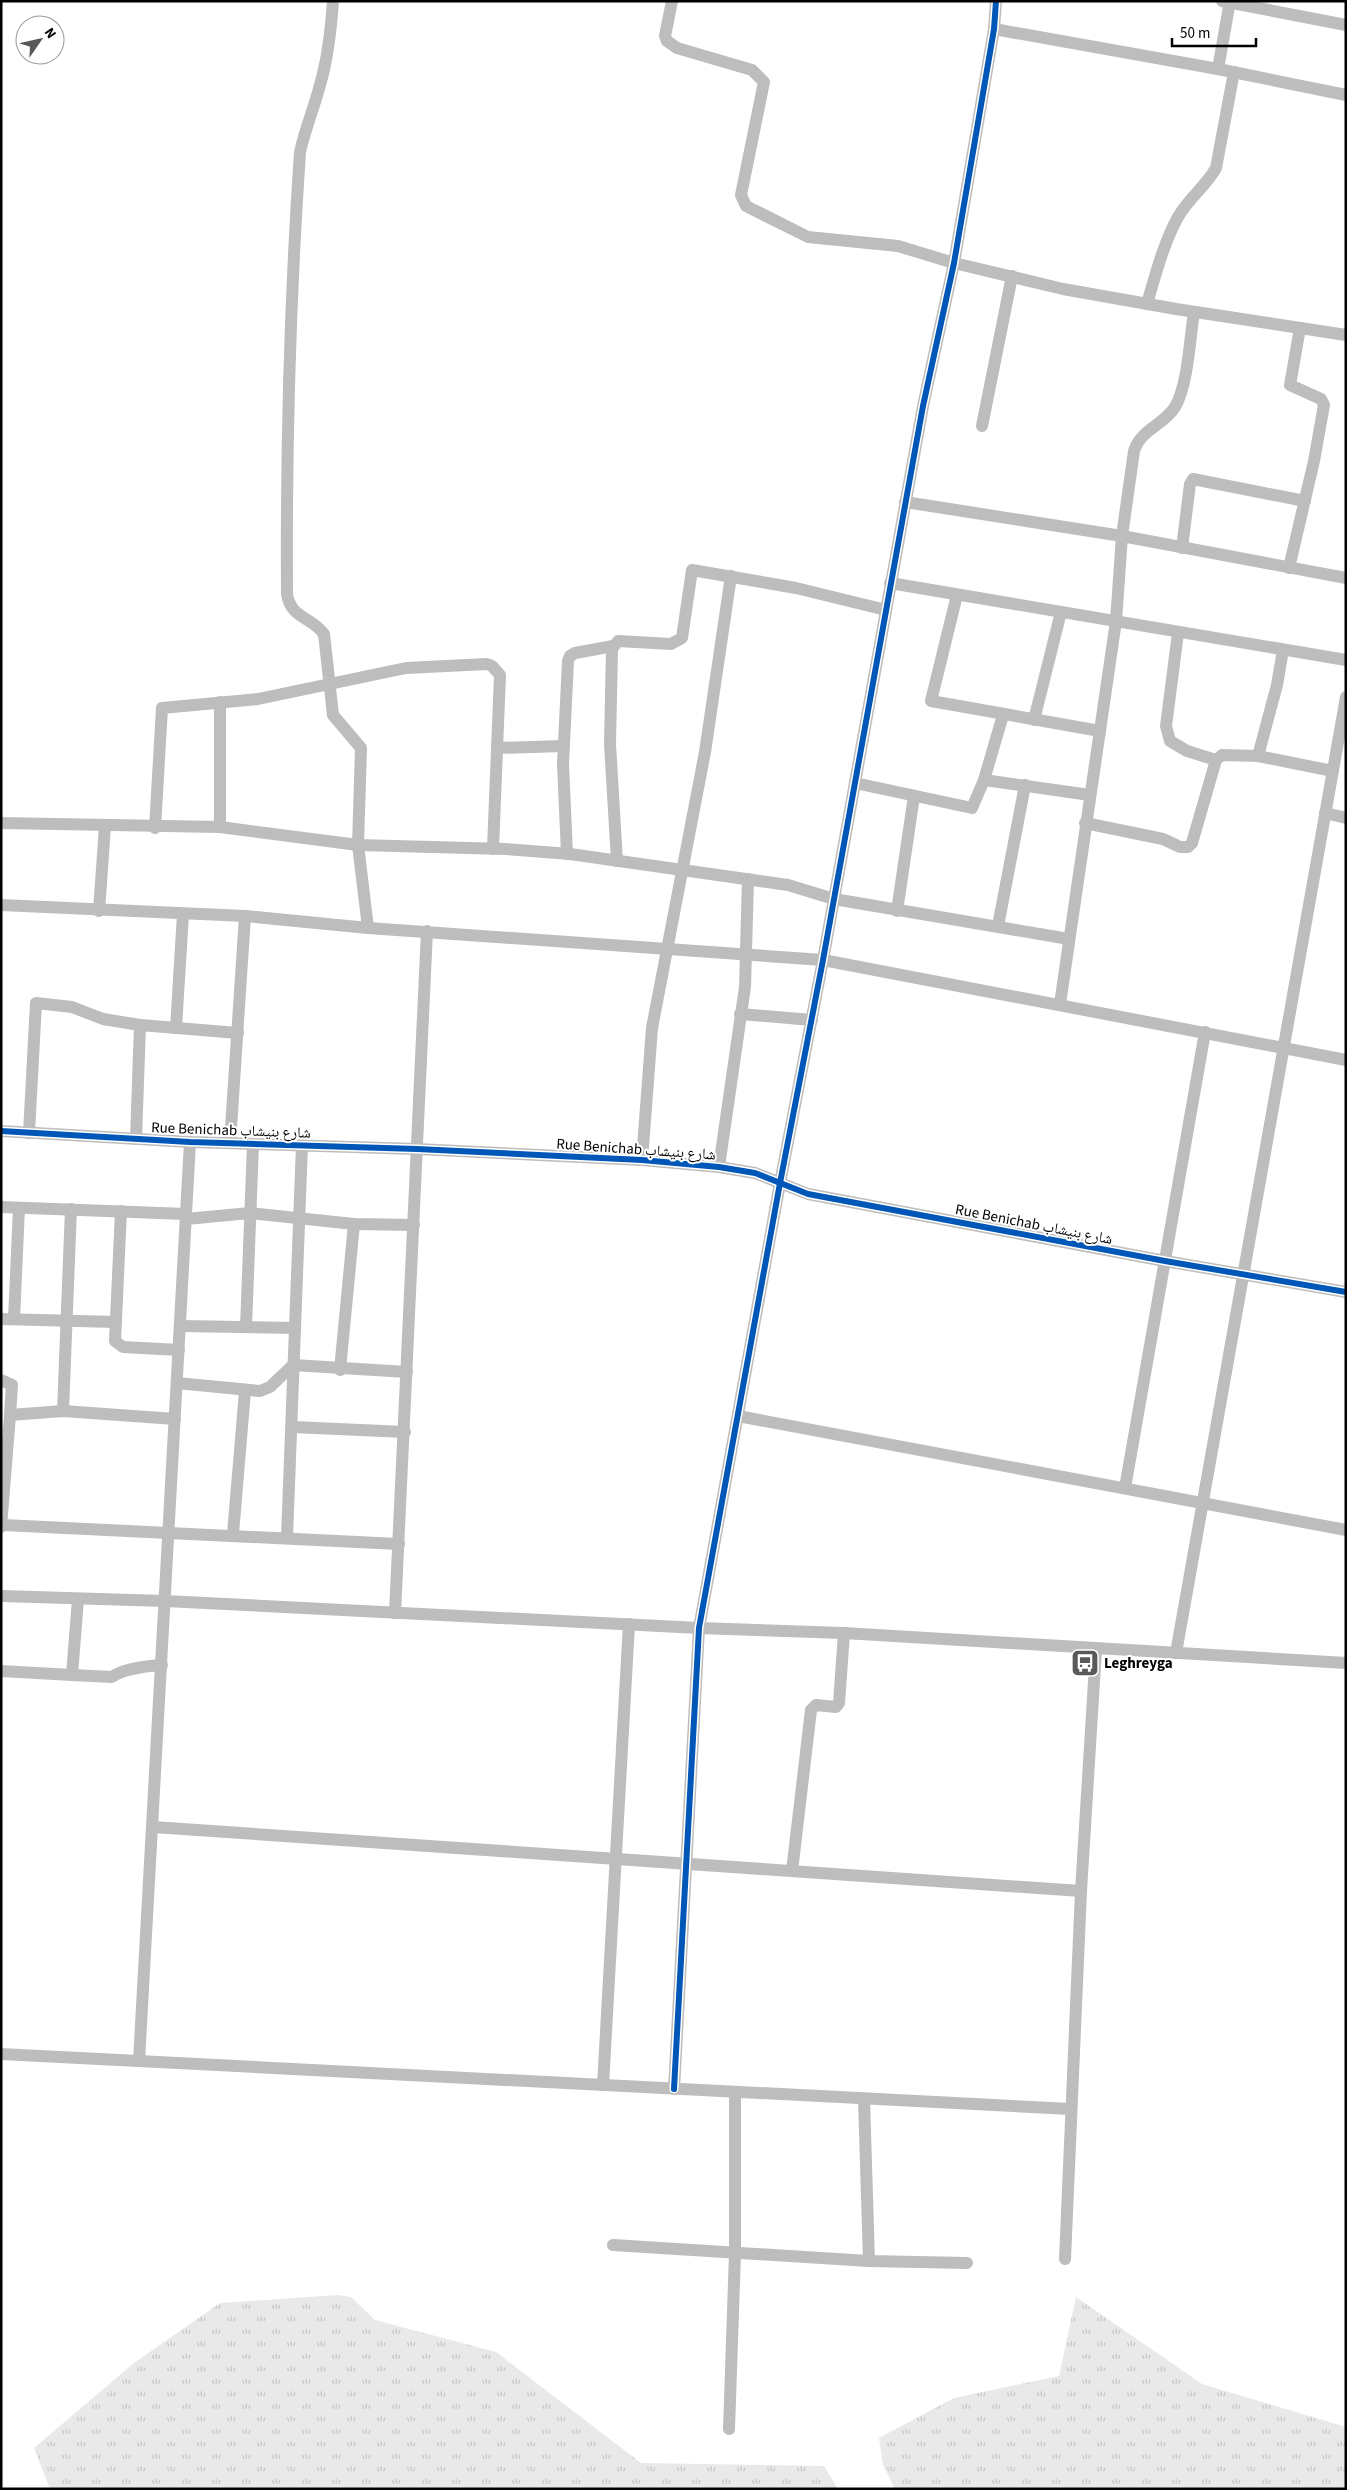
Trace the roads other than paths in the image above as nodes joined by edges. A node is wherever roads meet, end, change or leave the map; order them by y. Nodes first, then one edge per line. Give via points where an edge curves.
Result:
1 (333, 1) edge
2 (672, 1) edge
3 (996, 1) edge
4 (1227, 2) edge
5 (1346, 25) edge
6 (994, 29) junction
7 (1218, 69) junction
8 (1234, 72) junction
9 (1346, 95) edge
10 (954, 263) junction
11 (1012, 276) junction
12 (1148, 304) junction
13 (1194, 312) junction
14 (1300, 328) junction
15 (1346, 335) edge
16 (982, 426) dead end
17 (1305, 501) junction
18 (905, 502) junction
19 (1122, 536) junction
20 (1182, 548) junction
21 (1289, 568) junction
22 (731, 576) junction
23 (1346, 578) edge
24 (890, 582) junction
25 (957, 595) junction
26 (886, 610) junction
27 (1061, 612) junction
28 (1116, 621) junction
29 (1178, 632) junction
30 (613, 646) junction
31 (1283, 650) junction
32 (1346, 660) edge
33 (330, 685) junction
34 (1346, 698) edge
35 (220, 702) junction
36 (1003, 715) junction
37 (1034, 720) junction
38 (1100, 731) junction
39 (564, 746) junction
40 (497, 748) junction
41 (1258, 756) junction
42 (1216, 760) junction
43 (1333, 770) junction
44 (984, 780) junction
45 (855, 783) junction
46 (1025, 785) junction
47 (1090, 795) junction
48 (914, 796) junction
49 (1325, 813) junction
50 (1346, 818) edge
51 (1, 823) edge
52 (1085, 823) junction
53 (106, 826) junction
54 (220, 827) junction
55 (155, 828) junction
56 (358, 846) junction
57 (493, 849) junction
58 (567, 854) junction
59 (617, 861) junction
60 (683, 870) junction
61 (748, 879) junction
62 (834, 899) junction
63 (1, 905) edge
64 (99, 911) junction
65 (897, 911) junction
66 (183, 914) junction
67 (245, 916) junction
68 (998, 926) junction
69 (368, 928) junction
70 (427, 931) junction
71 (1069, 939) junction
72 (667, 950) junction
73 (745, 956) junction
74 (823, 960) junction
75 (1060, 1004) junction
76 (740, 1014) junction
77 (812, 1020) junction
78 (140, 1025) junction
79 (176, 1028) junction
80 (1205, 1032) junction
81 (238, 1033) junction
82 (1284, 1047) junction
83 (1346, 1060) edge
84 (1, 1132) edge
85 (29, 1133) junction
86 (136, 1139) junction
87 (190, 1142) junction
88 (230, 1143) junction
89 (253, 1144) junction
90 (302, 1145) junction
91 (417, 1149) junction
92 (642, 1160) junction
93 (720, 1166) junction
94 (780, 1183) junction
95 (1, 1207) edge
96 (19, 1208) junction
97 (71, 1209) junction
98 (122, 1211) junction
99 (250, 1213) junction
100 (186, 1216) junction
101 (300, 1217) junction
102 (354, 1224) junction
103 (414, 1225) junction
104 (1165, 1261) junction
105 (1243, 1274) junction
106 (1346, 1292) edge
107 (8, 1319) edge
108 (66, 1321) junction
109 (116, 1322) junction
110 (180, 1326) junction
111 (246, 1327) junction
112 (294, 1328) junction
113 (179, 1350) junction
114 (293, 1365) junction
115 (340, 1370) junction
116 (407, 1372) junction
117 (1, 1380) edge
118 (177, 1384) junction
119 (245, 1391) junction
120 (63, 1411) junction
121 (10, 1415) junction
122 (738, 1416) junction
123 (175, 1420) junction
124 (293, 1427) junction
125 (405, 1432) junction
126 (1126, 1488) junction
127 (1202, 1502) junction
128 (2, 1526) edge
129 (1346, 1530) edge
130 (170, 1532) junction
131 (233, 1534) junction
132 (287, 1538) junction
133 (399, 1544) junction
134 (1, 1596) edge
135 (78, 1599) junction
136 (166, 1601) junction
137 (396, 1613) junction
138 (629, 1624) junction
139 (699, 1628) junction
140 (844, 1633) junction
141 (1096, 1649) junction
142 (1176, 1653) junction
143 (1346, 1663) edge
144 (162, 1665) junction
145 (1, 1671) edge
146 (72, 1674) junction
147 (153, 1827) junction
148 (614, 1860) junction
149 (687, 1865) junction
150 (792, 1872) junction
151 (1081, 1891) junction
152 (1, 2054) edge
153 (138, 2061) junction
154 (603, 2085) junction
155 (674, 2089) junction
156 (735, 2092) junction
157 (864, 2099) junction
158 (1071, 2109) junction
159 (613, 2245) dead end
160 (735, 2253) junction
161 (1064, 2259) dead end
162 (869, 2261) junction
163 (967, 2263) dead end
164 (729, 2429) dead end

1 - 33 street via 329,46 300,152 290,293 291,369 286,439 288,604 324,634
2 - 10 street via 666,41 677,48 752,70 764,82 740,195 746,206 808,238 898,246
3 - 6 street
4 - 5 street
4 - 7 street
6 - 7 street
6 - 10 street
7 - 8 street
8 - 9 street
8 - 12 street via 1216,168 1179,215 1154,279
10 - 11 street
10 - 18 street
11 - 12 street
11 - 16 street
12 - 13 street
13 - 14 street
13 - 19 street via 1186,368 1176,406 1137,441
14 - 15 street
14 - 17 street via 1290,385 1321,399 1324,405
17 - 20 street via 1193,479
17 - 21 street
18 - 19 street
18 - 24 street
19 - 20 street
19 - 28 street
20 - 21 street
21 - 23 street
22 - 26 street
22 - 30 street via 696,569 691,572 682,638 676,643 618,641
22 - 60 street via 706,752
24 - 25 street
24 - 26 street
25 - 27 street
25 - 36 street via 931,701
26 - 45 street
27 - 28 street
27 - 37 street
28 - 29 street
28 - 38 street
29 - 31 street
29 - 42 street via 1166,726 1170,741 1187,751
30 - 39 street via 570,656
30 - 59 street via 610,744
31 - 32 street
31 - 41 street
33 - 35 street via 258,699
33 - 40 street via 406,668 487,664 500,676
33 - 56 street via 333,715 360,748
34 - 43 street
35 - 54 street
35 - 55 street via 162,708
36 - 37 street
36 - 44 street
37 - 38 street
38 - 47 street
39 - 40 street
39 - 58 street
40 - 57 street
41 - 42 street via 1226,754
41 - 43 street
42 - 52 street via 1192,843 1188,847
43 - 49 street
44 - 46 street
44 - 48 street via 972,808
45 - 48 street
45 - 62 street
46 - 47 street
46 - 68 street
47 - 52 street
48 - 65 street
49 - 50 street
49 - 82 street
51 - 53 street
52 - 71 street
53 - 55 street
53 - 64 street
54 - 55 street
54 - 56 street
56 - 57 street
56 - 69 street
57 - 58 street
58 - 59 street
59 - 60 street
60 - 61 street
60 - 72 street
61 - 62 street via 796,887
61 - 73 street
62 - 65 street
62 - 74 street
63 - 64 street
64 - 66 street
65 - 68 street
66 - 67 street
66 - 79 street
67 - 69 street
67 - 81 street
68 - 71 street
69 - 70 street
70 - 72 street
70 - 91 street
71 - 75 street
72 - 73 street
72 - 92 street via 652,1028
73 - 74 street
73 - 76 street via 745,988
74 - 75 street
74 - 77 street
75 - 80 street
76 - 77 street
76 - 93 street
77 - 94 street
78 - 79 street
78 - 85 street via 102,1019 72,1007 36,1003
78 - 86 street
79 - 81 street
80 - 82 street
80 - 104 street
81 - 88 street
82 - 83 street
82 - 105 street
84 - 85 street, Rue Benichab شارع بنيشاب
85 - 86 street, Rue Benichab شارع بنيشاب
86 - 87 street, Rue Benichab شارع بنيشاب
87 - 88 street, Rue Benichab شارع بنيشاب
87 - 100 street
88 - 89 street, Rue Benichab شارع بنيشاب
89 - 90 street, Rue Benichab شارع بنيشاب
89 - 99 street
90 - 91 street, Rue Benichab شارع بنيشاب
90 - 101 street
91 - 92 street, Rue Benichab شارع بنيشاب
91 - 103 street
92 - 93 street, Rue Benichab شارع بنيشاب
93 - 94 street, Rue Benichab شارع بنيشاب via 755,1173
94 - 104 street, Rue Benichab شارع بنيشاب via 808,1194
94 - 122 street
95 - 96 street
96 - 97 street
96 - 107 street
97 - 98 street
97 - 108 street
98 - 100 street
98 - 109 street
99 - 100 street
99 - 101 street
99 - 111 street
100 - 110 street
101 - 102 street
101 - 112 street
102 - 103 street
102 - 115 street
103 - 116 street
104 - 105 street, Rue Benichab شارع بنيشاب
104 - 126 street
105 - 106 street, Rue Benichab شارع بنيشاب
105 - 127 street
107 - 108 street
108 - 109 street
108 - 120 street
109 - 113 street via 115,1341 120,1346
110 - 111 street
110 - 113 street
111 - 112 street
112 - 114 street
113 - 118 street
114 - 115 street
114 - 119 street via 266,1390
114 - 124 street
115 - 116 street
116 - 125 street
117 - 121 street via 12,1385
118 - 119 street
118 - 123 street
119 - 131 street
120 - 121 street
120 - 123 street
121 - 128 street
122 - 126 street
122 - 139 street
123 - 130 street
124 - 125 street
124 - 132 street
125 - 133 street
126 - 127 street
127 - 129 street
127 - 142 street
128 - 130 street
130 - 131 street
130 - 136 street
131 - 132 street
132 - 133 street
133 - 137 street
134 - 135 street
135 - 136 street
135 - 146 street
136 - 137 street
136 - 144 street
137 - 138 street
138 - 139 street
138 - 148 street
139 - 140 street
139 - 149 street
140 - 141 street
140 - 150 street via 839,1703 836,1707 816,1706 811,1710
141 - 142 street
141 - 151 street
142 - 143 street
144 - 146 street via 118,1672 112,1677
144 - 147 street
145 - 146 street
147 - 148 street
147 - 153 street
148 - 149 street
148 - 154 street
149 - 150 street
149 - 155 street
150 - 151 street
151 - 158 street
152 - 153 street
153 - 154 street
154 - 155 street
155 - 156 street
156 - 157 street
156 - 160 street
157 - 158 street
157 - 162 street
158 - 161 street
159 - 160 street
160 - 162 street
160 - 164 street
162 - 163 street

